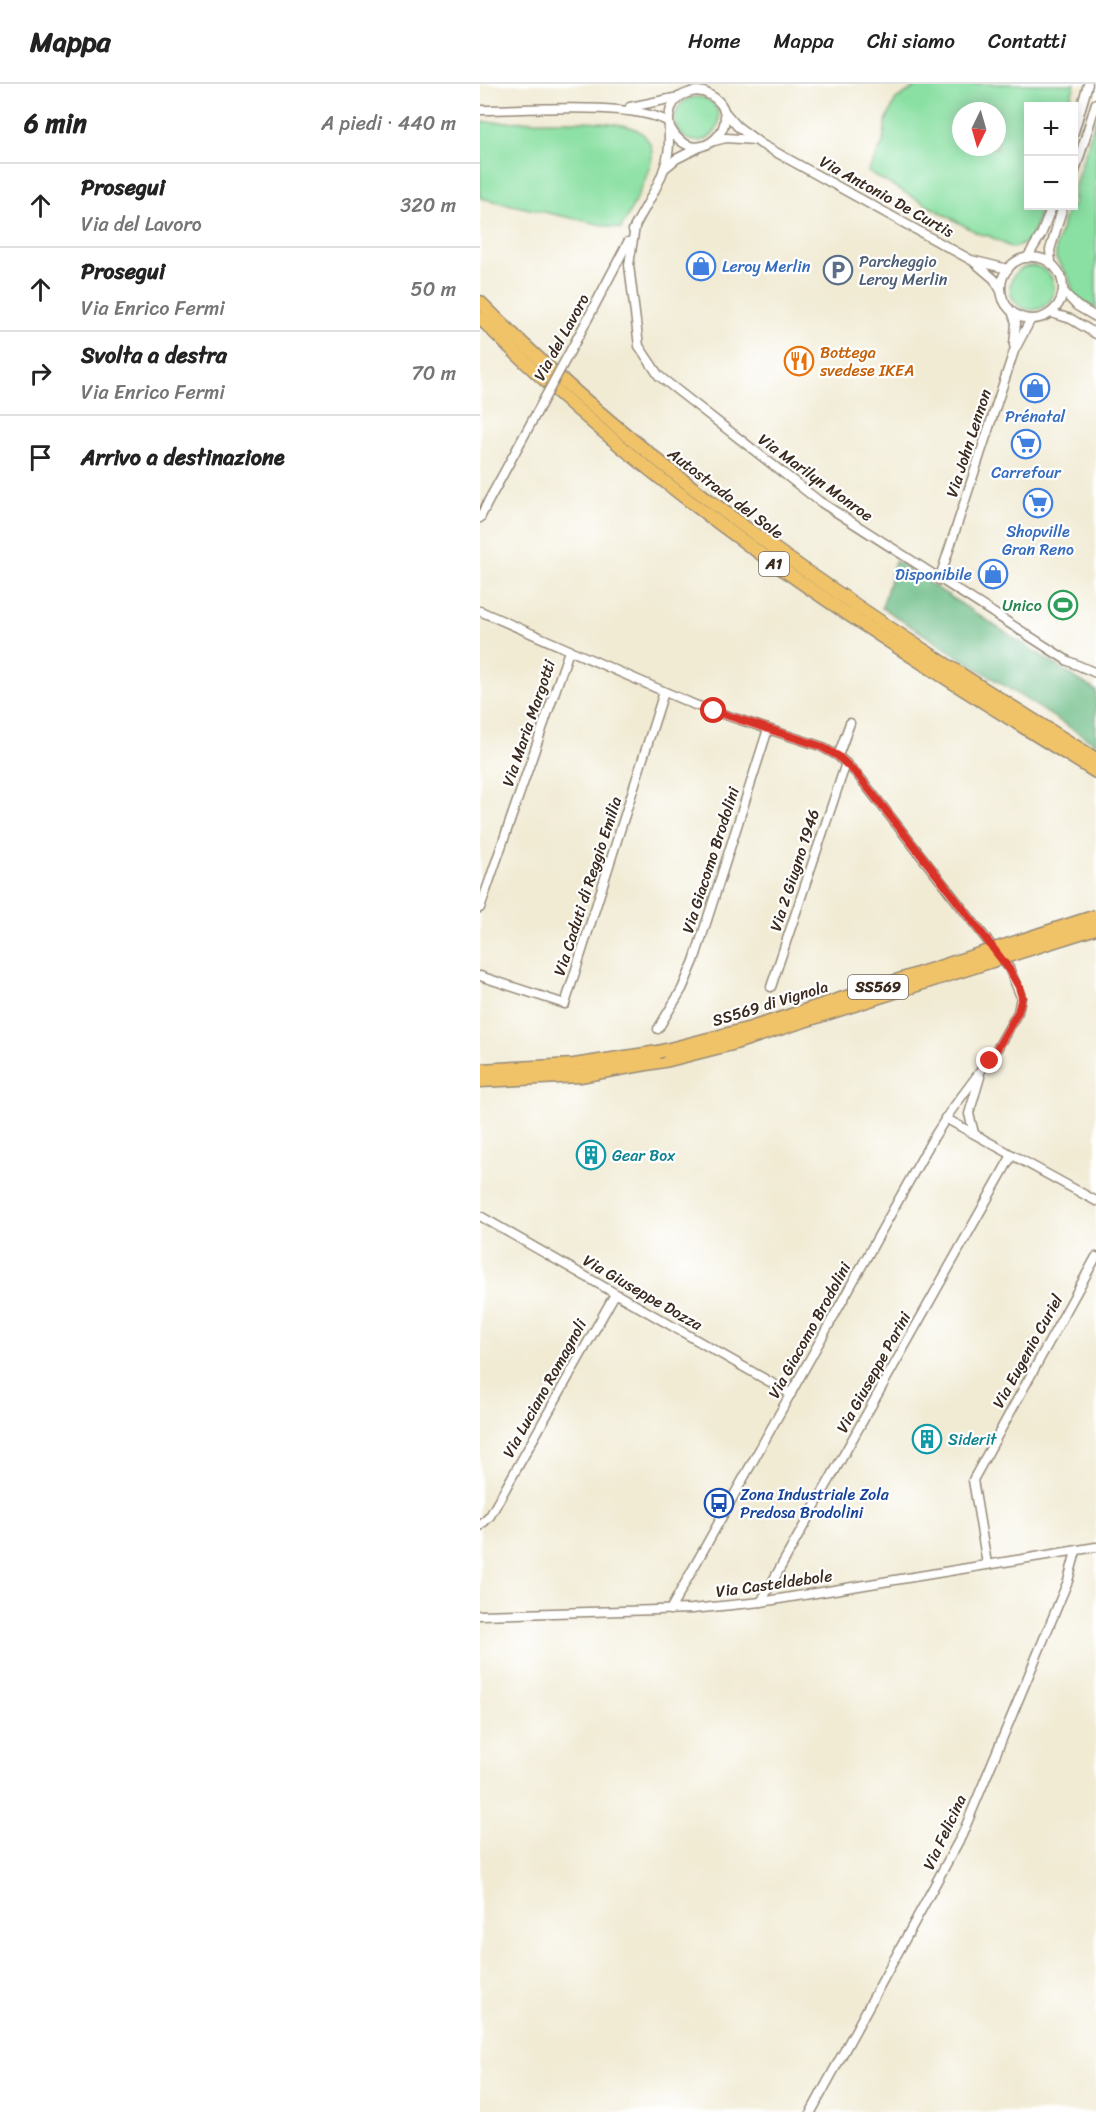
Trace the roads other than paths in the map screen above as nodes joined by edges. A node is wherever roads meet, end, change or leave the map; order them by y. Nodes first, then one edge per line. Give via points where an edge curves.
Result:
1 (1088, 84) edge
2 (680, 97) junction
3 (1096, 103) edge
4 (721, 105) junction
5 (480, 110) edge
6 (620, 110) junction
7 (1078, 118) edge
8 (669, 123) junction
9 (714, 141) junction
10 (754, 141) junction
11 (704, 146) junction
12 (1078, 161) edge
13 (664, 169) junction
14 (1050, 210) edge
15 (1062, 210) edge
16 (635, 227) junction
17 (1027, 258) junction
18 (971, 260) junction
19 (1051, 263) junction
20 (1008, 269) junction
21 (1001, 291) junction
22 (1064, 292) junction
23 (480, 302) edge
24 (1051, 313) junction
25 (1013, 314) junction
26 (1096, 317) edge
27 (480, 318) edge
28 (1031, 319) junction
29 (1096, 334) edge
30 (1014, 351) junction
31 (480, 518) edge
32 (939, 580) junction
33 (480, 611) edge
34 (568, 651) junction
35 (1096, 673) edge
36 (664, 692) junction
37 (850, 723) dead end
38 (768, 729) junction
39 (838, 756) junction
40 (1096, 759) edge
41 (846, 763) junction
42 (1096, 772) edge
43 (480, 908) edge
44 (1096, 916) edge
45 (1096, 928) edge
46 (480, 976) edge
47 (771, 987) dead end
48 (658, 1029) dead end
49 (480, 1070) edge
50 (982, 1071) junction
51 (480, 1081) edge
52 (945, 1118) junction
53 (970, 1125) junction
54 (975, 1135) junction
55 (1012, 1155) junction
56 (1096, 1201) edge
57 (480, 1216) edge
58 (1096, 1257) edge
59 (615, 1294) junction
60 (790, 1394) junction
61 (480, 1526) edge
62 (1096, 1547) edge
63 (1072, 1552) junction
64 (987, 1564) junction
65 (761, 1602) junction
66 (670, 1610) junction
67 (480, 1615) edge
68 (811, 2112) edge

1 - 7 street
2 - 4 street via 697,91 707,93
2 - 6 street
2 - 8 street via 671,110
3 - 12 street
4 - 9 street via 725,120
4 - 10 street, Via Antonio De Curtis via 727,116
5 - 6 street
6 - 8 street via 652,114
8 - 11 street via 679,140 695,147
8 - 13 street, Via del Lavoro via 669,153
9 - 10 street, Via Antonio De Curtis
9 - 11 street
10 - 18 street, Via Antonio De Curtis
11 - 13 street, Via del Lavoro via 690,150
13 - 16 street, Via del Lavoro
14 - 17 street
15 - 19 street via 1050,250
16 - 31 street, Via del Lavoro, bridge
16 - 32 street, Via Marilyn Monroe via 629,252 630,278 639,346 647,362 675,389 801,488
17 - 19 street
17 - 20 street
18 - 20 street, Via Antonio De Curtis
18 - 21 street via 994,279
19 - 22 street
20 - 21 street
21 - 25 street
22 - 24 street
22 - 26 street via 1077,306
23 - 40 highway, Autostrada del Sole / A1 via 591,405 704,499 848,602
24 - 28 street
24 - 29 street via 1071,319
25 - 28 street
25 - 30 street
27 - 42 highway, Autostrada del Sole / A1 via 572,404 698,510 831,605
28 - 30 street, Via John Lennon
30 - 32 street, Via John Lennon
32 - 35 street, Via Marilyn Monroe via 1068,662
33 - 34 street
34 - 36 street
34 - 43 street, Via Maria Margotti
36 - 38 street
36 - 46 street, Via Caduti di Reggio Emilia via 565,1004
37 - 39 street
38 - 39 street
38 - 48 street, Via Giacomo Brodolini via 694,961
39 - 41 street
41 - 47 street, Via 2 Giugno 1946
41 - 50 street via 1015,977 1022,997 1018,1012
44 - 49 highway, SS569 di Vignola / SS569, bridge via 751,1028 658,1052 574,1065
45 - 51 highway, SS569 di Vignola / SS569, bridge via 732,1044 669,1060 580,1076
50 - 52 street, Via Giacomo Brodolini
50 - 53 street via 970,1105
52 - 53 street via 958,1113
52 - 54 street
52 - 60 street, Via Giacomo Brodolini
53 - 54 street
54 - 55 street
55 - 56 street
55 - 65 street, Via Giuseppe Parini
57 - 59 street, Via Giuseppe Dozza
58 - 64 street, Via Eugenio Curiel via 973,1480
59 - 60 street, Via Giuseppe Dozza
59 - 61 street, Via Luciano Romagnoli via 490,1516
60 - 66 street, Via Giacomo Brodolini
62 - 63 street, Via Casteldebole
63 - 64 street, Via Casteldebole
63 - 68 street, Via Felicina via 1068,1581 962,1835
64 - 65 street, Via Casteldebole
65 - 66 street, Via Casteldebole
66 - 67 street, Via Casteldebole

